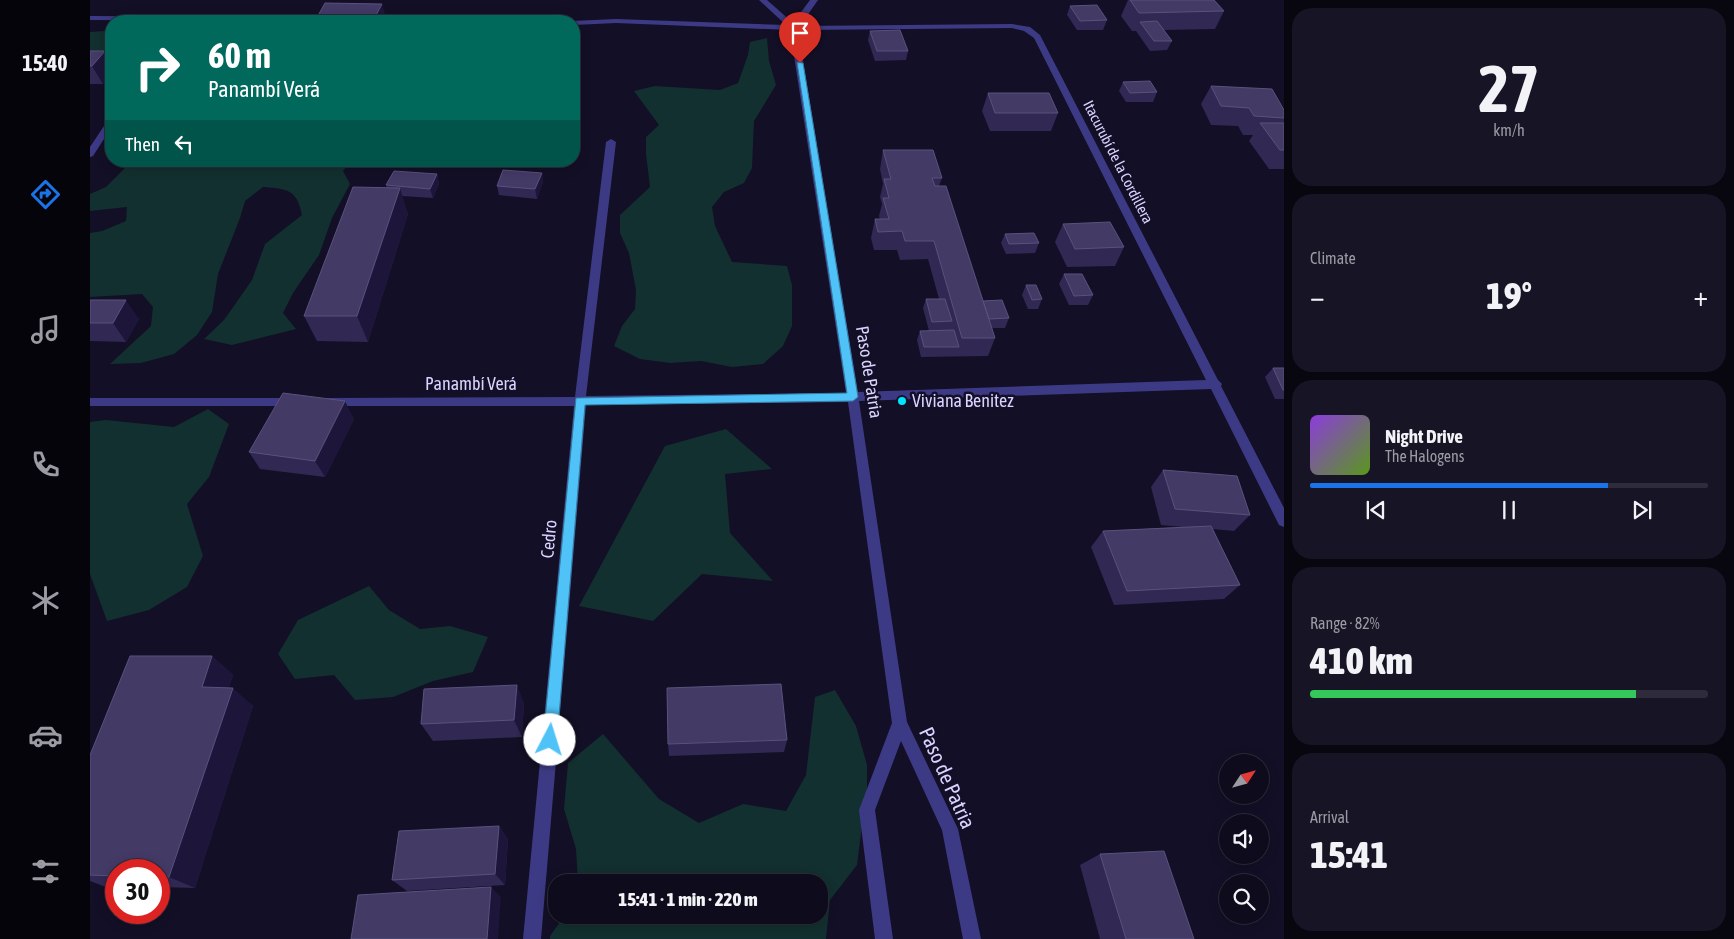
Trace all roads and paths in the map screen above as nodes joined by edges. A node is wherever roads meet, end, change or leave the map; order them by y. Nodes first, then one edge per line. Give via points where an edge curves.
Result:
1 (763, 0) edge
2 (814, 0) edge
3 (90, 18) edge
4 (105, 18) edge
5 (580, 24) edge
6 (794, 28) junction
7 (105, 131) edge
8 (611, 142) dead end
9 (90, 154) edge
10 (1216, 384) junction
11 (853, 397) junction
12 (580, 401) junction
13 (90, 402) edge
14 (1284, 521) edge
15 (900, 723) junction
16 (532, 939) edge
17 (884, 939) edge
18 (972, 939) edge

1 - 6 street
2 - 6 street
3 - 4 street
5 - 6 street via 616,21
6 - 10 street, Itacurubí de la Cordillera via 1020,26 1029,29 1037,37
6 - 11 street, Paso de Patria
7 - 9 street
8 - 12 street, Cedro
10 - 11 street, Panambí Verá
10 - 14 street, Itacurubí de la Cordillera
11 - 12 street, Panambí Verá
11 - 15 street, Paso de Patria
12 - 13 street, Panambí Verá
12 - 16 street, Cedro
15 - 17 street, Paso de Patria via 867,810
15 - 18 street, Paso de Patria via 950,829

